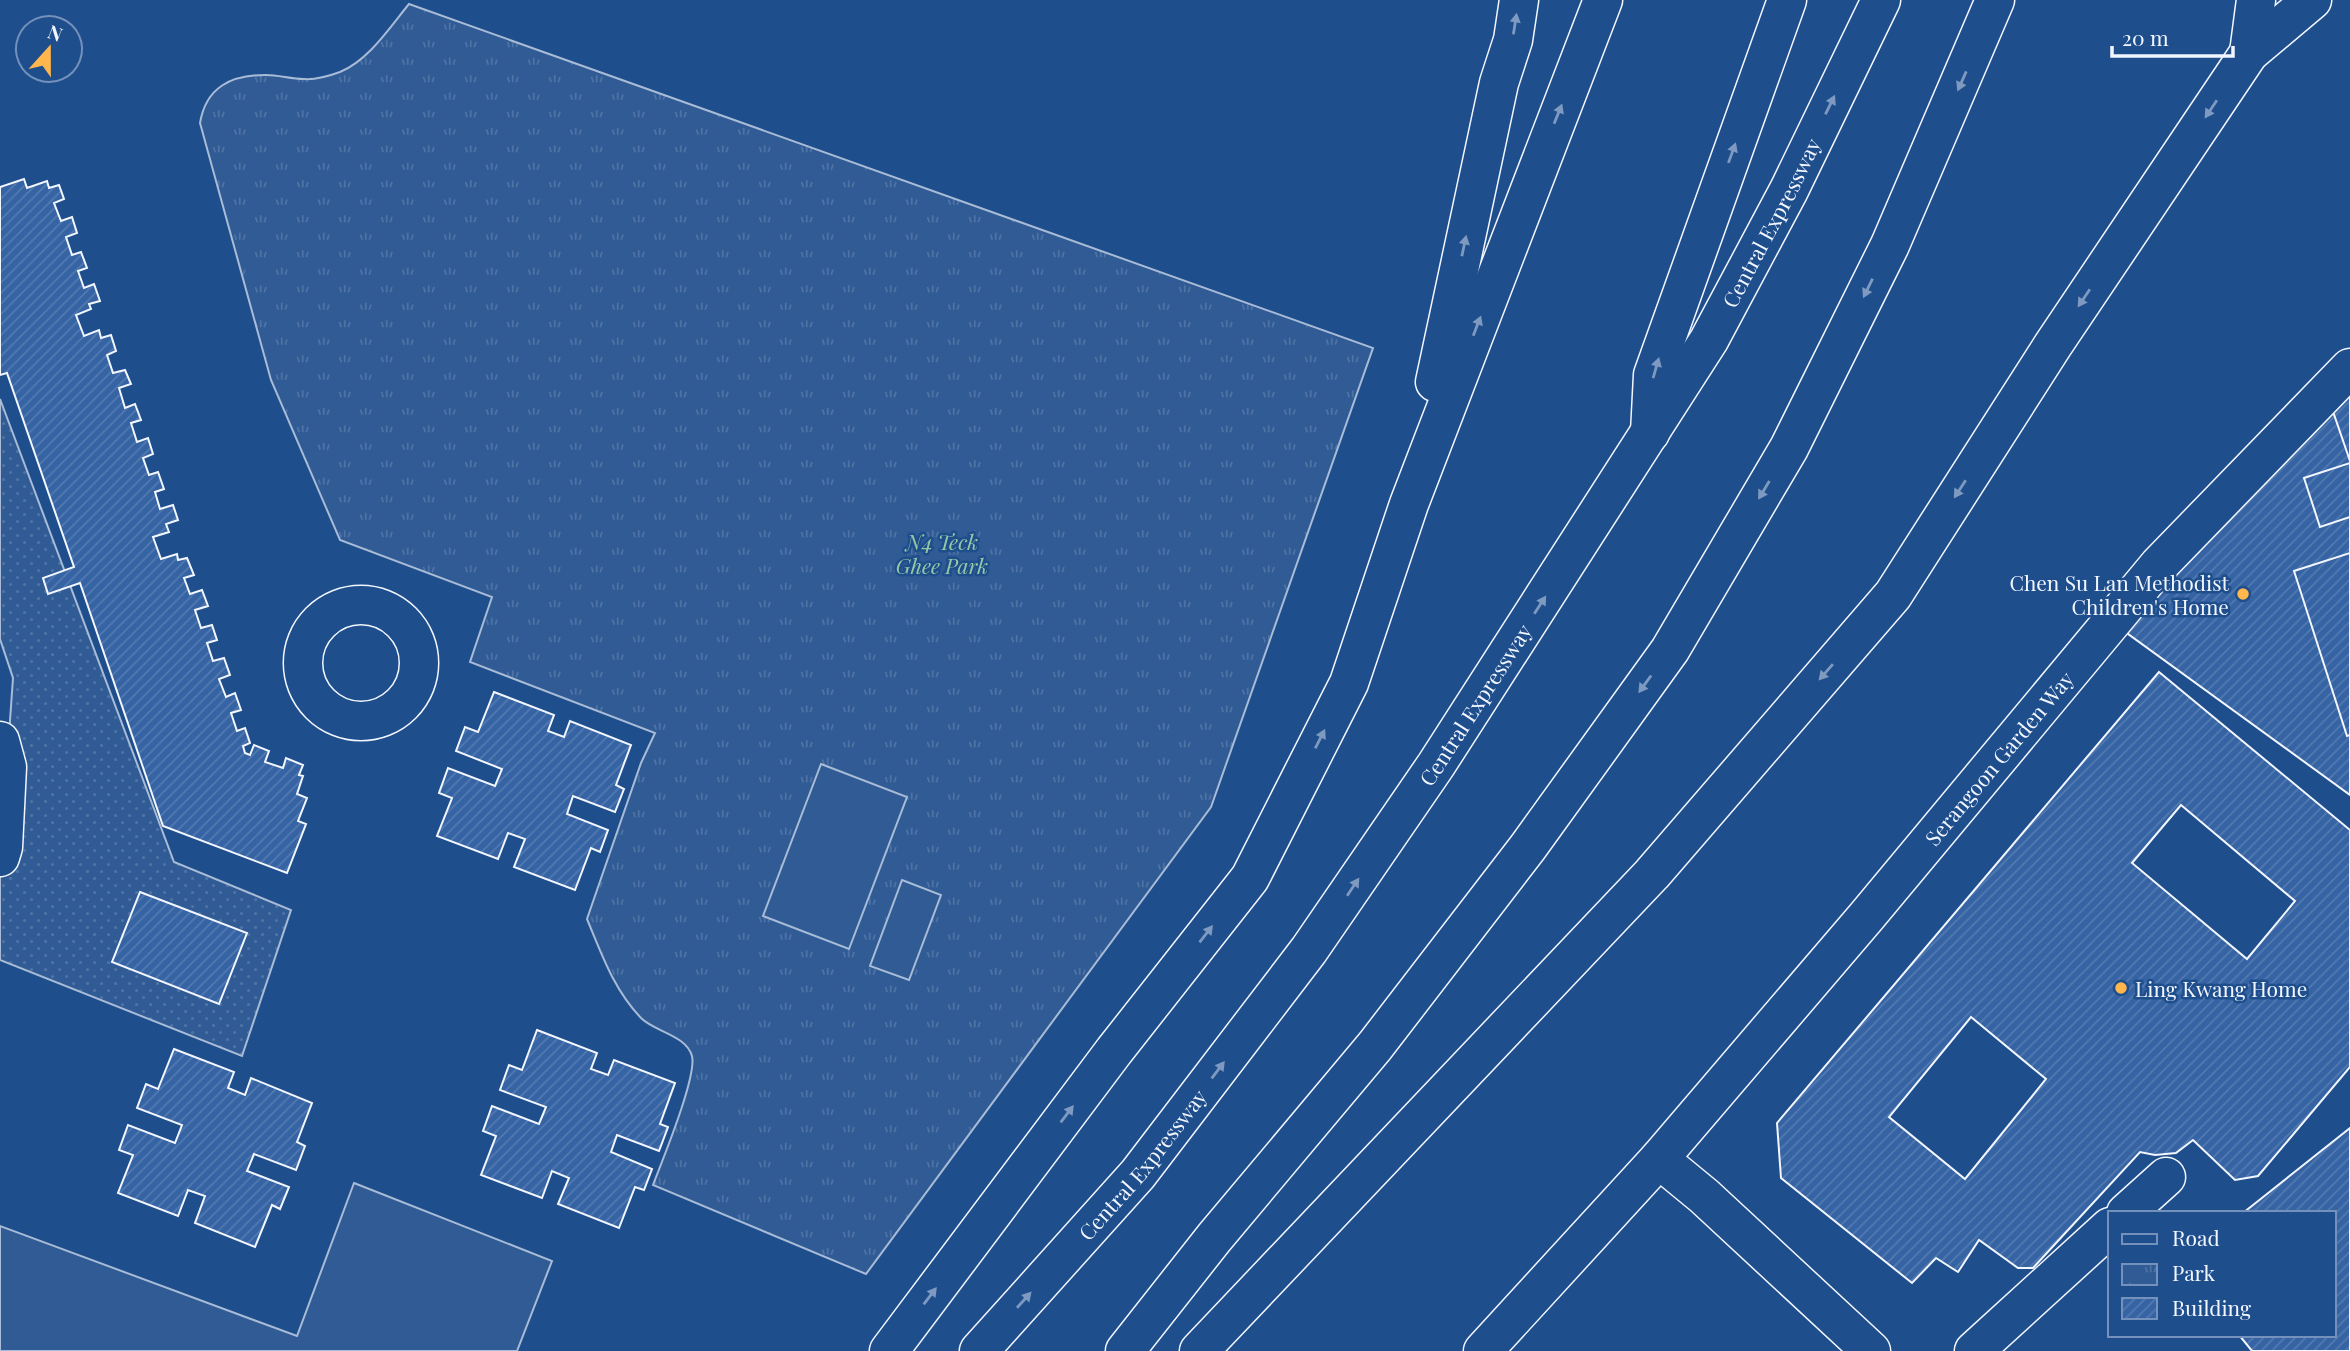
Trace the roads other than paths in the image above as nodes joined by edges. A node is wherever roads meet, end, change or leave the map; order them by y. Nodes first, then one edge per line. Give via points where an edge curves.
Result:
1 (1518, 0) edge
2 (1603, 0) edge
3 (2256, 0) edge
4 (2312, 0) edge
5 (1880, 3) edge
6 (1786, 4) edge
7 (1992, 9) edge
8 (2249, 52) junction
9 (2350, 368) edge
10 (1650, 435) junction
11 (1409, 504) junction
12 (0, 741) edge
13 (0, 857) edge
14 (1659, 1158) junction
15 (2166, 1177) dead end
16 (2128, 1211) edge
17 (2108, 1229) edge
18 (889, 1351) edge
19 (979, 1351) edge
20 (1125, 1351) edge
21 (1199, 1351) edge
22 (1483, 1351) edge
23 (1871, 1351) edge
24 (1974, 1351) edge

11 -> 1 main road via 1499,83 1513,40
11 -> 2 main road
3 - 8 main road
4 - 8 main road
10 -> 5 main road, Central Expressway via 1709,340
10 -> 6 main road via 1653,375
7 -> 20 main road via 1890,245 1789,448 1670,650 1528,847 1375,1046
8 -> 21 main road via 1893,595 1652,874
9 - 14 main road, Serangoon Garden Way via 2160,565
19 -> 10 main road, Central Expressway via 1138,1174 1309,950 1436,765
18 -> 11 main road via 1250,878 1349,683
12 - 13 main road via 7,767
14 - 22 main road, Serangoon Garden Way
14 - 23 main road
15 - 16 main road
17 - 24 main road

